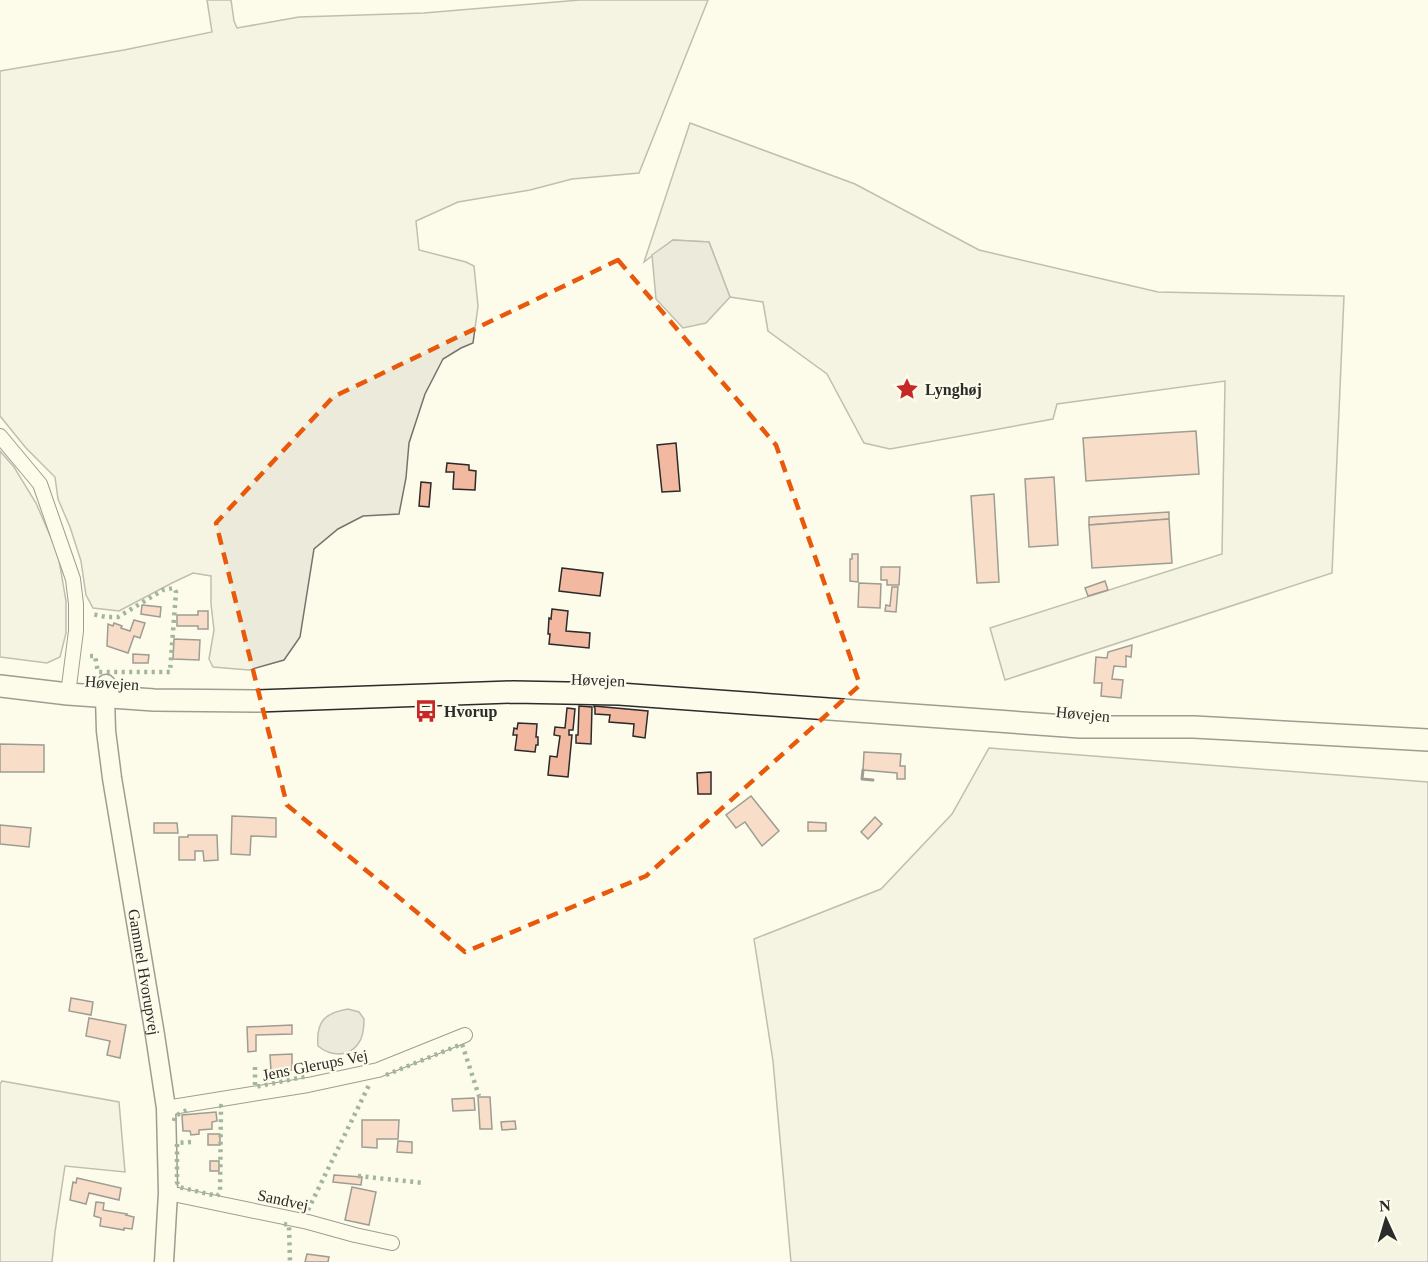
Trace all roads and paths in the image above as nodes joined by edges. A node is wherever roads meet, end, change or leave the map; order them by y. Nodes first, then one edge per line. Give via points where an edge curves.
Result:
1 (0, 436) edge
2 (0, 672) edge
3 (0, 686) edge
4 (69, 687) junction
5 (105, 690) junction
6 (1428, 740) edge
7 (465, 1035) dead end
8 (166, 1108) junction
9 (168, 1193) junction
10 (392, 1243) dead end
11 (164, 1262) edge

1 - 4 street via 40,484 73,579 76,631
2 - 4 main road, Høvejen
3 - 4 main road, Høvejen
4 - 5 main road, Høvejen
5 - 6 main road, Høvejen via 154,700 257,701 513,692 619,694 1080,727 1194,727
5 - 8 street, Gammel Hvorupvej via 112,778
7 - 8 street, Jens Glerups Vej via 378,1070
8 - 9 street, Gammel Hvorupvej
9 - 10 street, Sandvej
9 - 11 street, Gammel Hvorupvej

